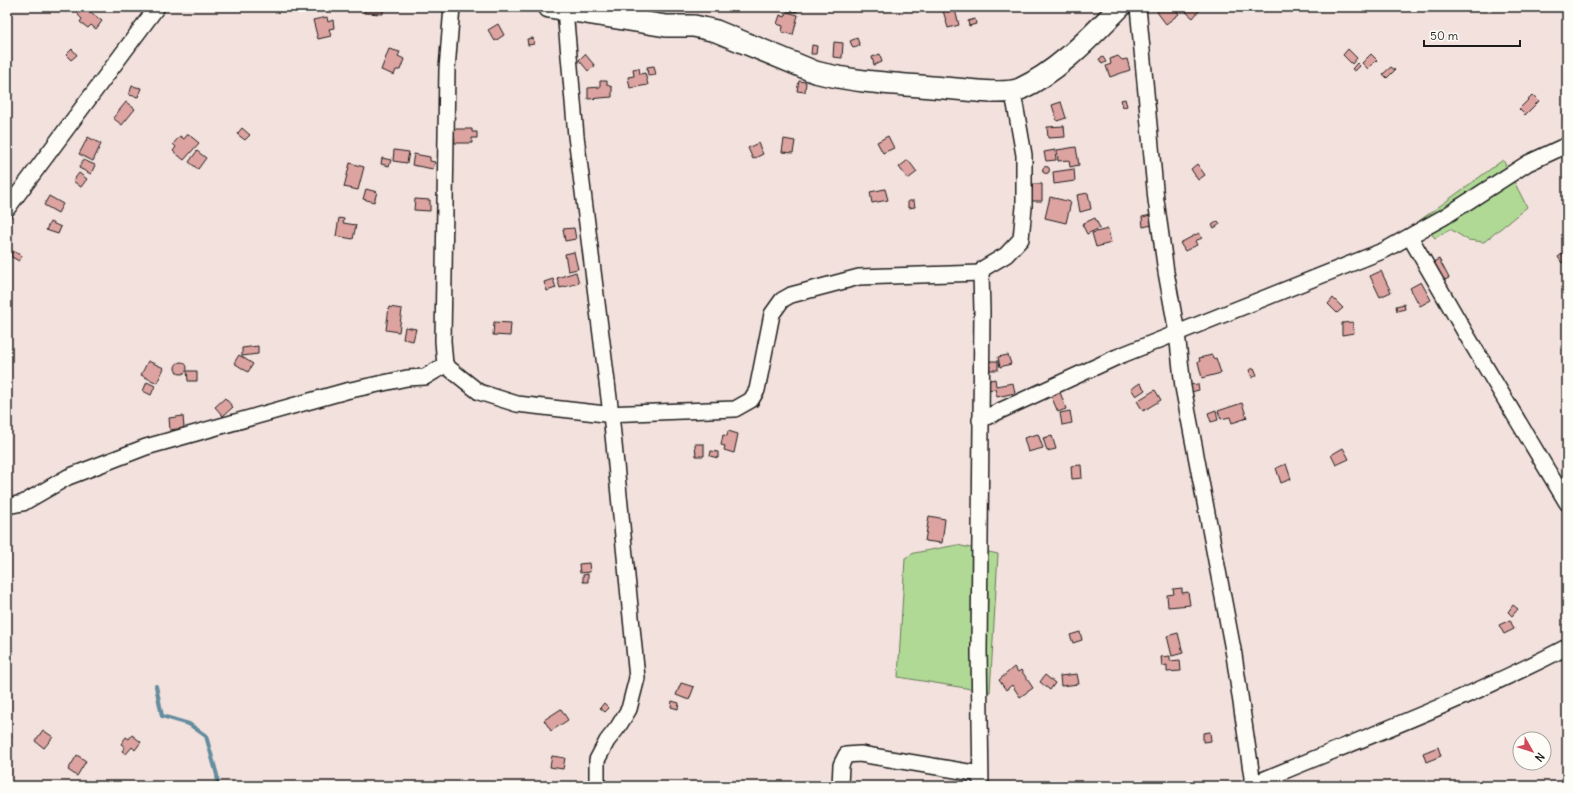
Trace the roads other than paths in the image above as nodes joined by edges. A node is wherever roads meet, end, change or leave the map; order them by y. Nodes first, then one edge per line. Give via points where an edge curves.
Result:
1 (157, 7) edge
2 (452, 7) edge
3 (1120, 7) edge
4 (1138, 7) edge
5 (557, 9) edge
6 (1011, 92) junction
7 (1567, 145) edge
8 (7, 209) edge
9 (1410, 237) junction
10 (981, 273) junction
11 (1176, 333) junction
12 (445, 365) junction
13 (611, 414) junction
14 (980, 420) junction
15 (1567, 503) edge
16 (7, 506) edge
17 (1567, 647) edge
18 (980, 780) edge
19 (1250, 785) edge
20 (597, 786) edge
21 (840, 786) edge

1 - 8 street
2 - 12 street via 447,69 443,341
3 - 6 street via 1070,56 1037,79
4 - 11 street via 1156,200
5 - 6 street via 716,31 830,76
5 - 13 street via 576,136
6 - 10 street via 1024,155 1021,240 1006,255 984,268
7 - 9 street via 1514,171
9 - 11 street via 1385,250
9 - 15 street
10 - 13 street via 859,277 791,295 782,300 772,314 757,390 745,405 735,409
10 - 14 street
11 - 14 street via 1117,357
11 - 19 street via 1183,387 1234,655
12 - 13 street via 479,392 517,404
12 - 16 street via 425,377 407,378 346,391 146,447 68,477 23,503
13 - 20 street via 637,678 629,709 597,760
14 - 18 street
17 - 19 street via 1471,693
18 - 21 street via 860,754 846,755 841,765

